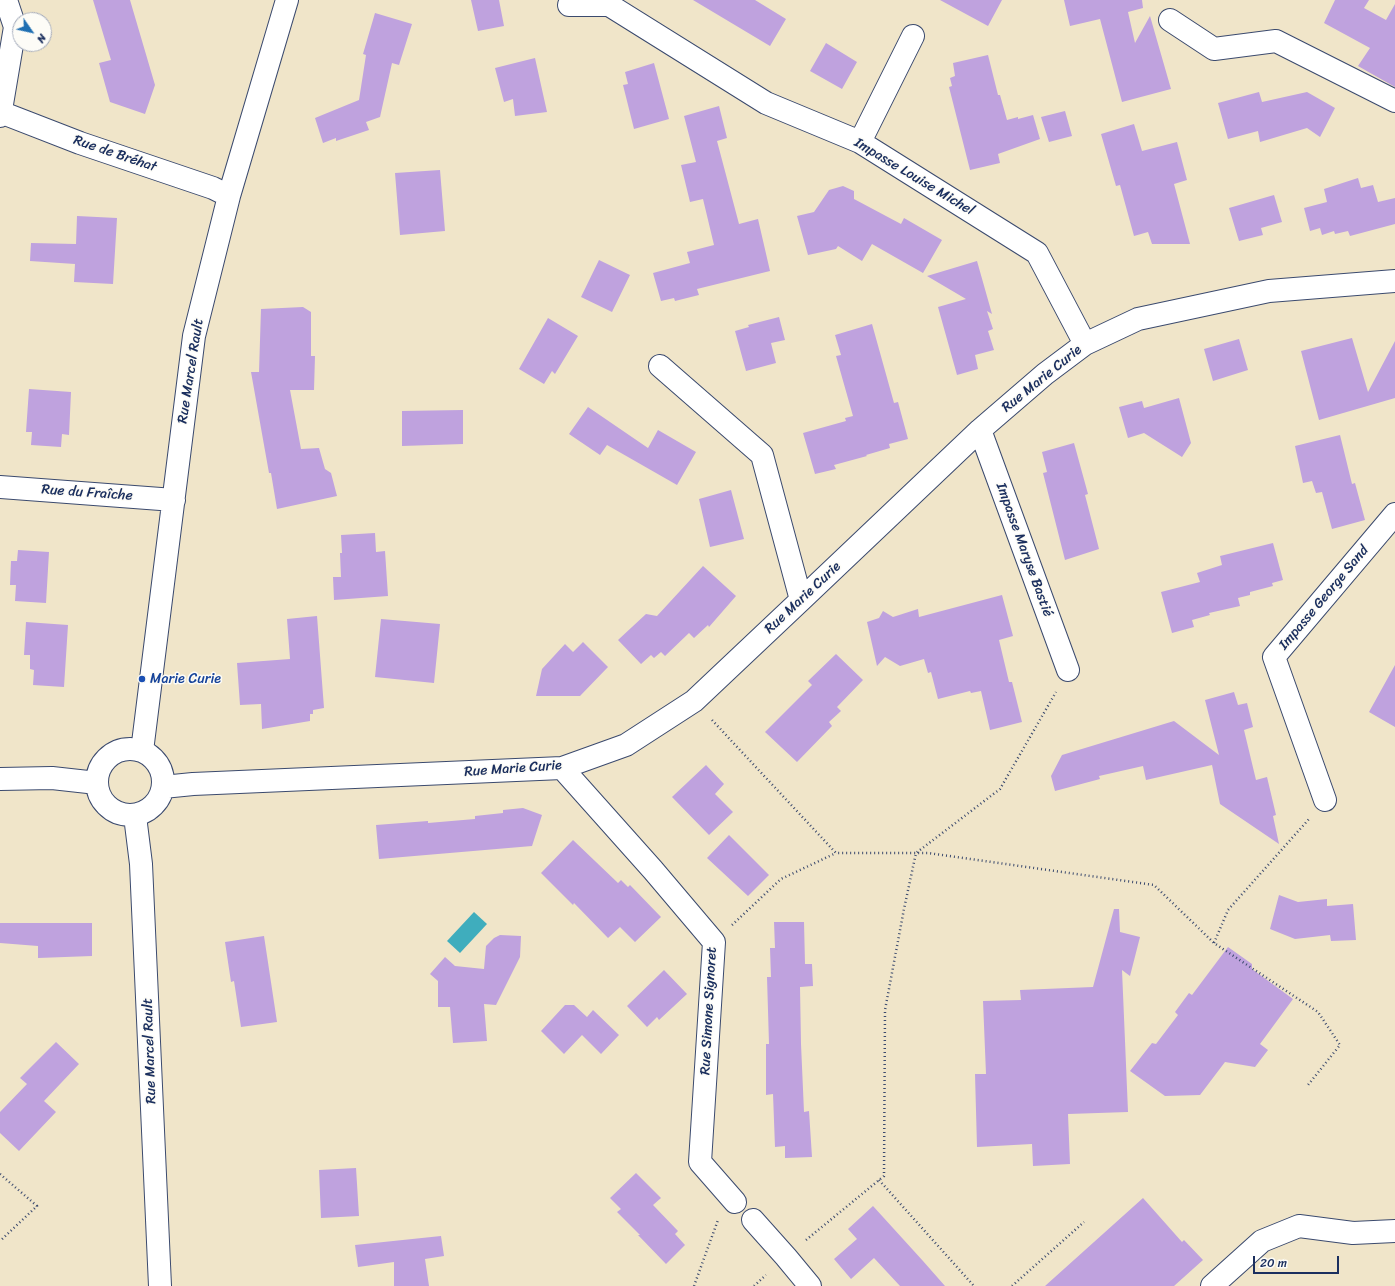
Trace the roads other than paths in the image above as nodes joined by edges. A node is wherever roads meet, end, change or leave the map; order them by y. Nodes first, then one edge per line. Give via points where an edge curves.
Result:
1 (6, 0) edge
2 (286, 0) edge
3 (569, 5) dead end
4 (1170, 20) dead end
5 (914, 36) dead end
6 (1395, 101) edge
7 (0, 112) edge
8 (0, 116) edge
9 (860, 142) junction
10 (229, 196) junction
11 (1395, 281) edge
12 (1085, 344) junction
13 (660, 366) dead end
14 (980, 430) junction
15 (0, 487) edge
16 (174, 500) junction
17 (1395, 514) edge
18 (802, 600) junction
19 (1068, 670) road end
20 (142, 751) junction
21 (562, 768) junction
22 (0, 779) edge
23 (97, 783) junction
24 (163, 787) junction
25 (1325, 800) road end
26 (135, 816) junction
27 (731, 1198) road end
28 (753, 1220) dead end
29 (1395, 1231) edge
30 (160, 1286) edge
31 (810, 1286) edge
32 (1212, 1286) edge

1 - 7 street via 15,27
2 - 10 street, Rue Marcel Rault
3 - 9 street, Impasse Louise Michel via 609,5 766,103
4 - 6 street via 1214,48 1276,41
5 - 9 street
7 - 8 street
7 - 10 street, Rue de Bréhat via 80,143 213,188
9 - 12 street, Impasse Louise Michel via 1037,253
10 - 16 street, Rue Marcel Rault via 194,336
11 - 12 street, Rue Marie Curie via 1269,291 1138,319
12 - 14 street, Rue Marie Curie via 1045,374
13 - 18 street via 762,455
14 - 18 street, Rue Marie Curie
14 - 19 street, Impasse Maryse Bastié
15 - 16 street, Rue du Fraîche
16 - 20 street, Rue Marcel Rault
17 - 25 street, Impasse George Sand via 1274,657
18 - 21 street, Rue Marie Curie via 694,701 626,745
20 - 23 street via 119,750 109,756 101,765
20 - 24 street via 152,757 159,766 163,776
21 - 24 street, Rue Marie Curie
21 - 27 street, Rue Simone Signoret via 714,942 700,1162
22 - 23 street via 52,778
23 - 26 street via 100,798 106,806 124,816
24 - 26 street via 154,806
26 - 30 street, Rue Marcel Rault via 141,864
28 - 31 street
29 - 32 street via 1353,1233 1299,1226 1262,1241

